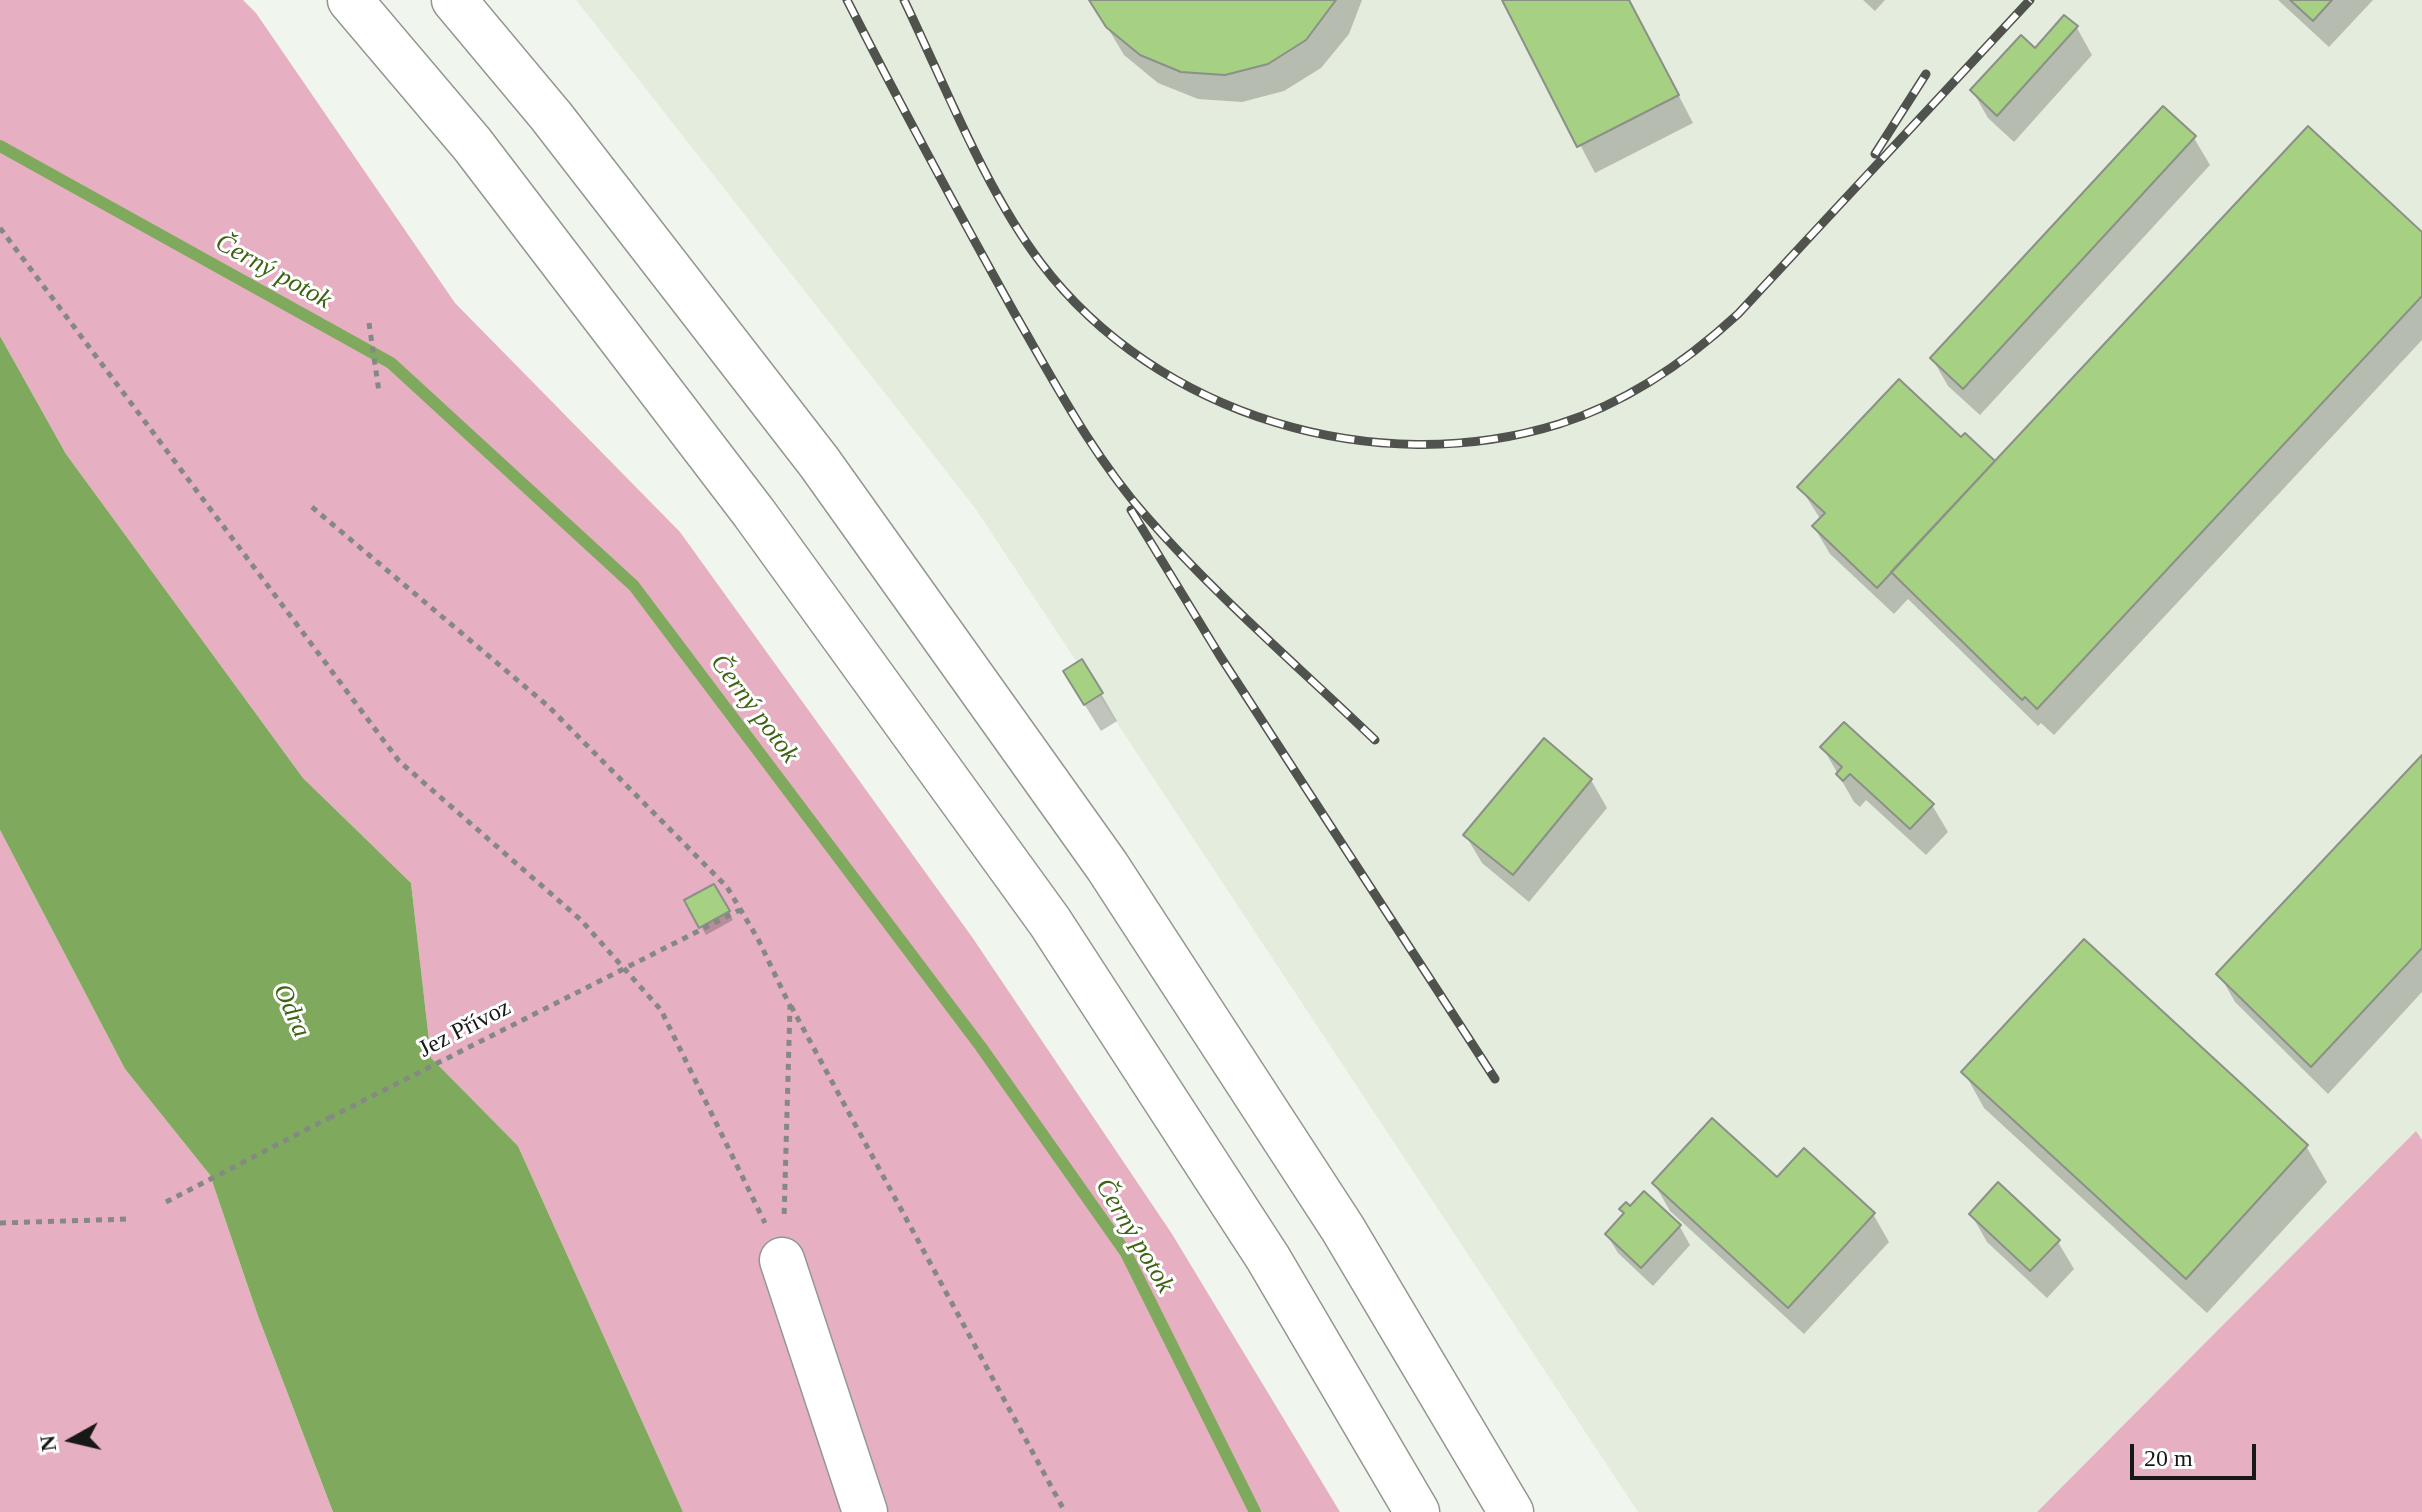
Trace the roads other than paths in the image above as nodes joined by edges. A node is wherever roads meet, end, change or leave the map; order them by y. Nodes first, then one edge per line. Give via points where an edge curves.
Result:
1 (350, 0) edge
2 (454, 0) edge
3 (782, 1260) road end
4 (865, 1512) edge
5 (1417, 1512) edge
6 (1511, 1512) edge

1 - 5 main road via 472,144 754,513 1050,922 1268,1258
2 - 6 main road via 551,116 819,462 1107,866 1343,1229
3 - 4 main road

